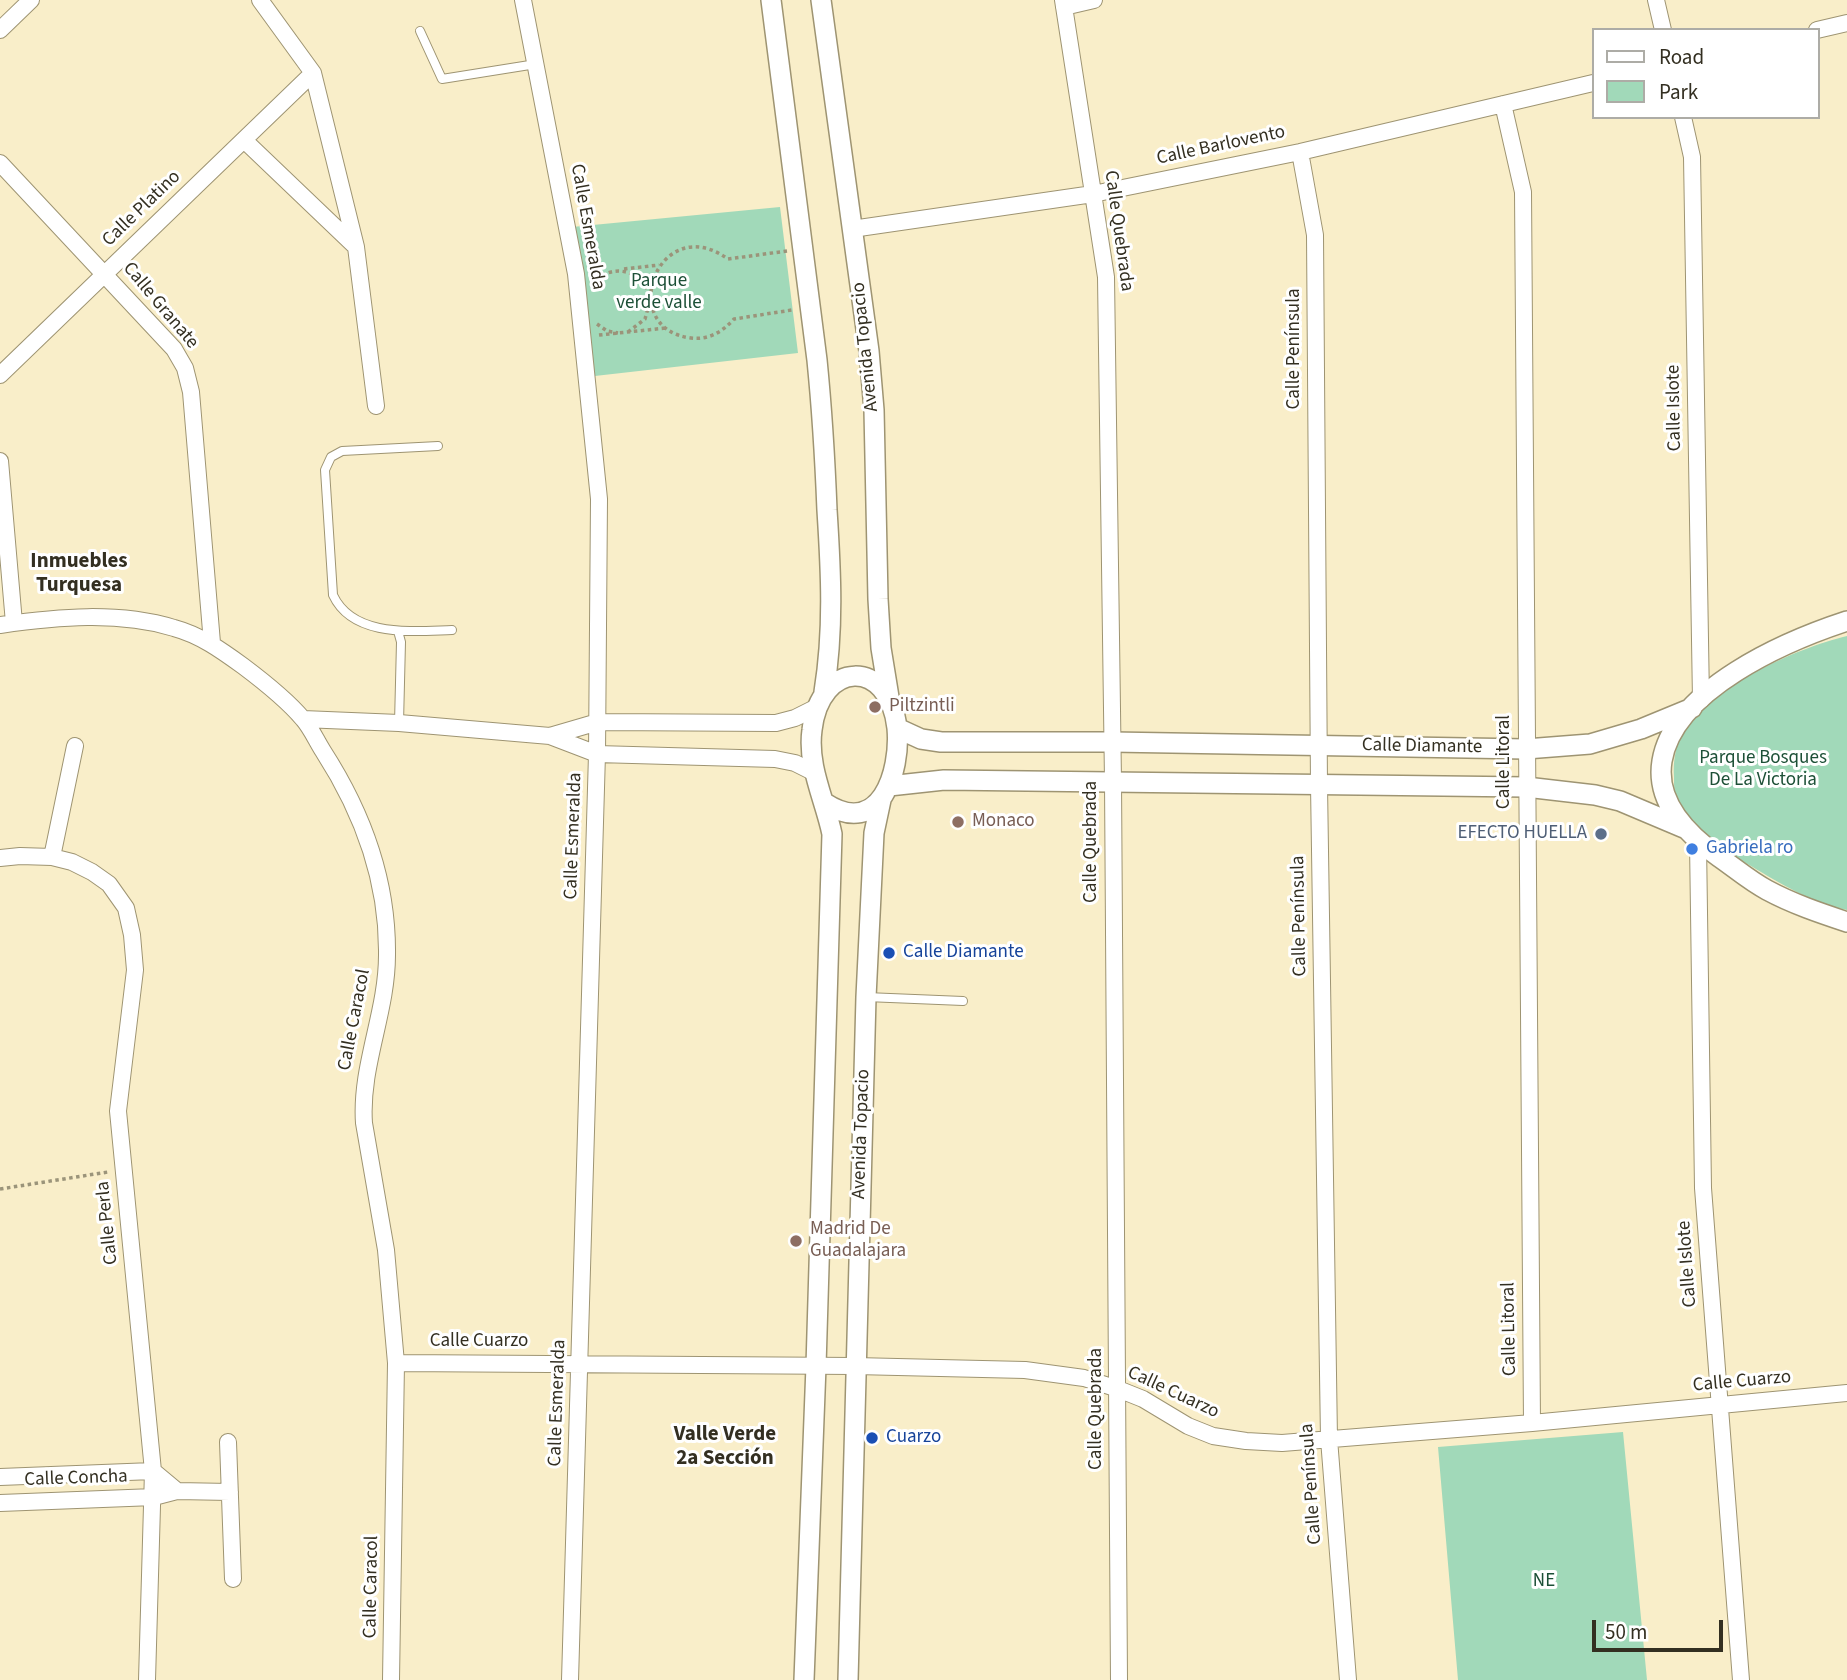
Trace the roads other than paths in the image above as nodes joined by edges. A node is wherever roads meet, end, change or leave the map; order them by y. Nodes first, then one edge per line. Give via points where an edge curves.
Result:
1 (32, 0) edge
2 (260, 0) edge
3 (523, 0) edge
4 (771, 0) edge
5 (821, 0) edge
6 (1094, 0) edge
7 (1657, 0) edge
8 (1064, 4) edge
9 (1847, 23) edge
10 (1663, 28) edge
11 (0, 30) edge
12 (1819, 30) edge
13 (420, 31) dead end
14 (536, 64) junction
15 (313, 73) junction
16 (1591, 83) edge
17 (1503, 104) junction
18 (1683, 119) edge
19 (244, 140) junction
20 (1300, 152) junction
21 (0, 163) edge
22 (1093, 194) junction
23 (852, 229) junction
24 (356, 247) junction
25 (105, 273) junction
26 (0, 375) edge
27 (376, 406) dead end
28 (438, 446) dead end
29 (0, 461) edge
30 (1847, 621) edge
31 (7, 624) edge
32 (452, 630) dead end
33 (398, 631) junction
34 (212, 643) junction
35 (889, 697) junction
36 (821, 700) junction
37 (1697, 704) junction
38 (303, 719) junction
39 (598, 722) junction
40 (399, 723) junction
41 (897, 728) junction
42 (551, 736) junction
43 (1112, 742) junction
44 (75, 746) dead end
45 (1320, 746) junction
46 (1526, 749) junction
47 (597, 754) junction
48 (815, 773) junction
49 (1113, 781) junction
50 (1320, 785) junction
51 (1526, 786) junction
52 (885, 793) junction
53 (825, 803) junction
54 (1684, 828) junction
55 (1698, 844) junction
56 (52, 857) junction
57 (0, 859) edge
58 (1847, 922) edge
59 (866, 997) junction
60 (963, 1001) dead end
61 (396, 1363) junction
62 (581, 1363) junction
63 (816, 1366) junction
64 (855, 1366) junction
65 (1118, 1389) junction
66 (1847, 1393) edge
67 (1718, 1405) junction
68 (1532, 1423) junction
69 (1329, 1439) junction
70 (228, 1442) dead end
71 (153, 1471) junction
72 (0, 1477) edge
73 (177, 1490) junction
74 (230, 1492) junction
75 (154, 1497) junction
76 (0, 1503) edge
77 (233, 1579) dead end
78 (147, 1680) edge
79 (391, 1680) edge
80 (570, 1680) edge
81 (804, 1680) edge
82 (848, 1680) edge
83 (1119, 1680) edge
84 (1348, 1680) edge
85 (1741, 1680) edge

1 - 11 street
2 - 15 street
3 - 14 street, Calle Esmeralda
4 - 36 street via 821,407 832,602 830,658
5 - 23 street, Avenida Topacio
6 - 8 street
7 - 10 street
8 - 22 street, Calle Quebrada
9 - 12 street
13 - 14 lane via 442,79
14 - 39 street, Calle Esmeralda via 576,274 600,499
15 - 19 street, Calle Platino
15 - 24 street
16 - 17 street, Calle Barlovento
17 - 20 street, Calle Barlovento
17 - 46 street, Calle Litoral via 1523,192
18 - 37 street, Calle Islote via 1692,157
19 - 24 street
19 - 25 street, Calle Platino
20 - 22 street, Calle Barlovento
20 - 45 street, Calle Península via 1315,235
21 - 25 street, Calle Granate
22 - 23 street, Calle Barlovento
22 - 43 street, Calle Quebrada via 1106,277
23 - 35 street, Avenida Topacio via 874,410 878,599
24 - 27 street
25 - 26 street, Calle Platino
25 - 34 street, Calle Granate via 173,349 189,380
28 - 33 lane via 342,451 331,457 325,470 337,603 359,620
29 - 31 street
30 - 37 street via 1754,660
31 - 34 street, Calle Caracol via 83,616 128,618 175,628
32 - 33 lane
33 - 40 lane
34 - 38 street, Calle Caracol
35 - 36 street via 862,677 831,684
35 - 41 street
36 - 39 street via 795,718 776,723
36 - 48 street via 811,731
37 - 46 street, Calle Diamante via 1590,744
37 - 54 street via 1675,731 1662,763 1666,797
38 - 40 street
38 - 61 street, Calle Caracol via 358,811 382,894 387,957 384,989 362,1103 386,1250
39 - 42 street
39 - 47 street, Calle Esmeralda
40 - 42 street
41 - 43 street, Calle Diamante via 920,739 941,742
41 - 52 street via 898,751
42 - 47 street
43 - 45 street, Calle Diamante
43 - 49 street, Calle Quebrada
44 - 56 street
45 - 46 street, Calle Diamante
45 - 50 street, Calle Península
46 - 51 street, Calle Litoral
47 - 48 street via 775,759
47 - 62 street, Calle Esmeralda
48 - 53 street
49 - 50 street, Calle Diamante
49 - 52 street, Calle Diamante via 944,780
49 - 65 street, Calle Quebrada
50 - 51 street, Calle Diamante
50 - 69 street, Calle Península
51 - 54 street, Calle Diamante via 1620,801
51 - 68 street, Calle Litoral
52 - 53 street via 866,812 851,815
52 - 59 street, Avenida Topacio via 874,833
53 - 63 street, Avenida Topacio via 832,834
54 - 55 street
55 - 58 street via 1767,890
55 - 67 street, Calle Islote via 1703,1188
56 - 57 street, Calle Perla
56 - 71 street, Calle Perla via 72,862 109,884 126,908 132,934 135,971 118,1111
59 - 60 lane
59 - 64 street, Avenida Topacio
61 - 62 street, Calle Cuarzo
61 - 79 street, Calle Caracol
62 - 63 street, Calle Cuarzo
62 - 80 street, Calle Esmeralda
63 - 64 street, Calle Cuarzo
63 - 81 street, Avenida Topacio
64 - 65 street, Calle Cuarzo via 1025,1370 1084,1378
64 - 82 street, Avenida Topacio
65 - 69 street, Calle Cuarzo via 1213,1436 1282,1443
65 - 83 street, Calle Quebrada
66 - 67 street, Calle Cuarzo
67 - 68 street, Calle Cuarzo
67 - 85 street, Calle Islote
68 - 69 street, Calle Cuarzo
69 - 84 street, Calle Península
70 - 74 street
71 - 72 street, Calle Concha
71 - 73 street
71 - 75 street, Calle Perla
73 - 74 street, Calle Concha
73 - 75 street, Calle Concha
74 - 77 street
75 - 76 street, Calle Concha
75 - 78 street, Calle Perla

